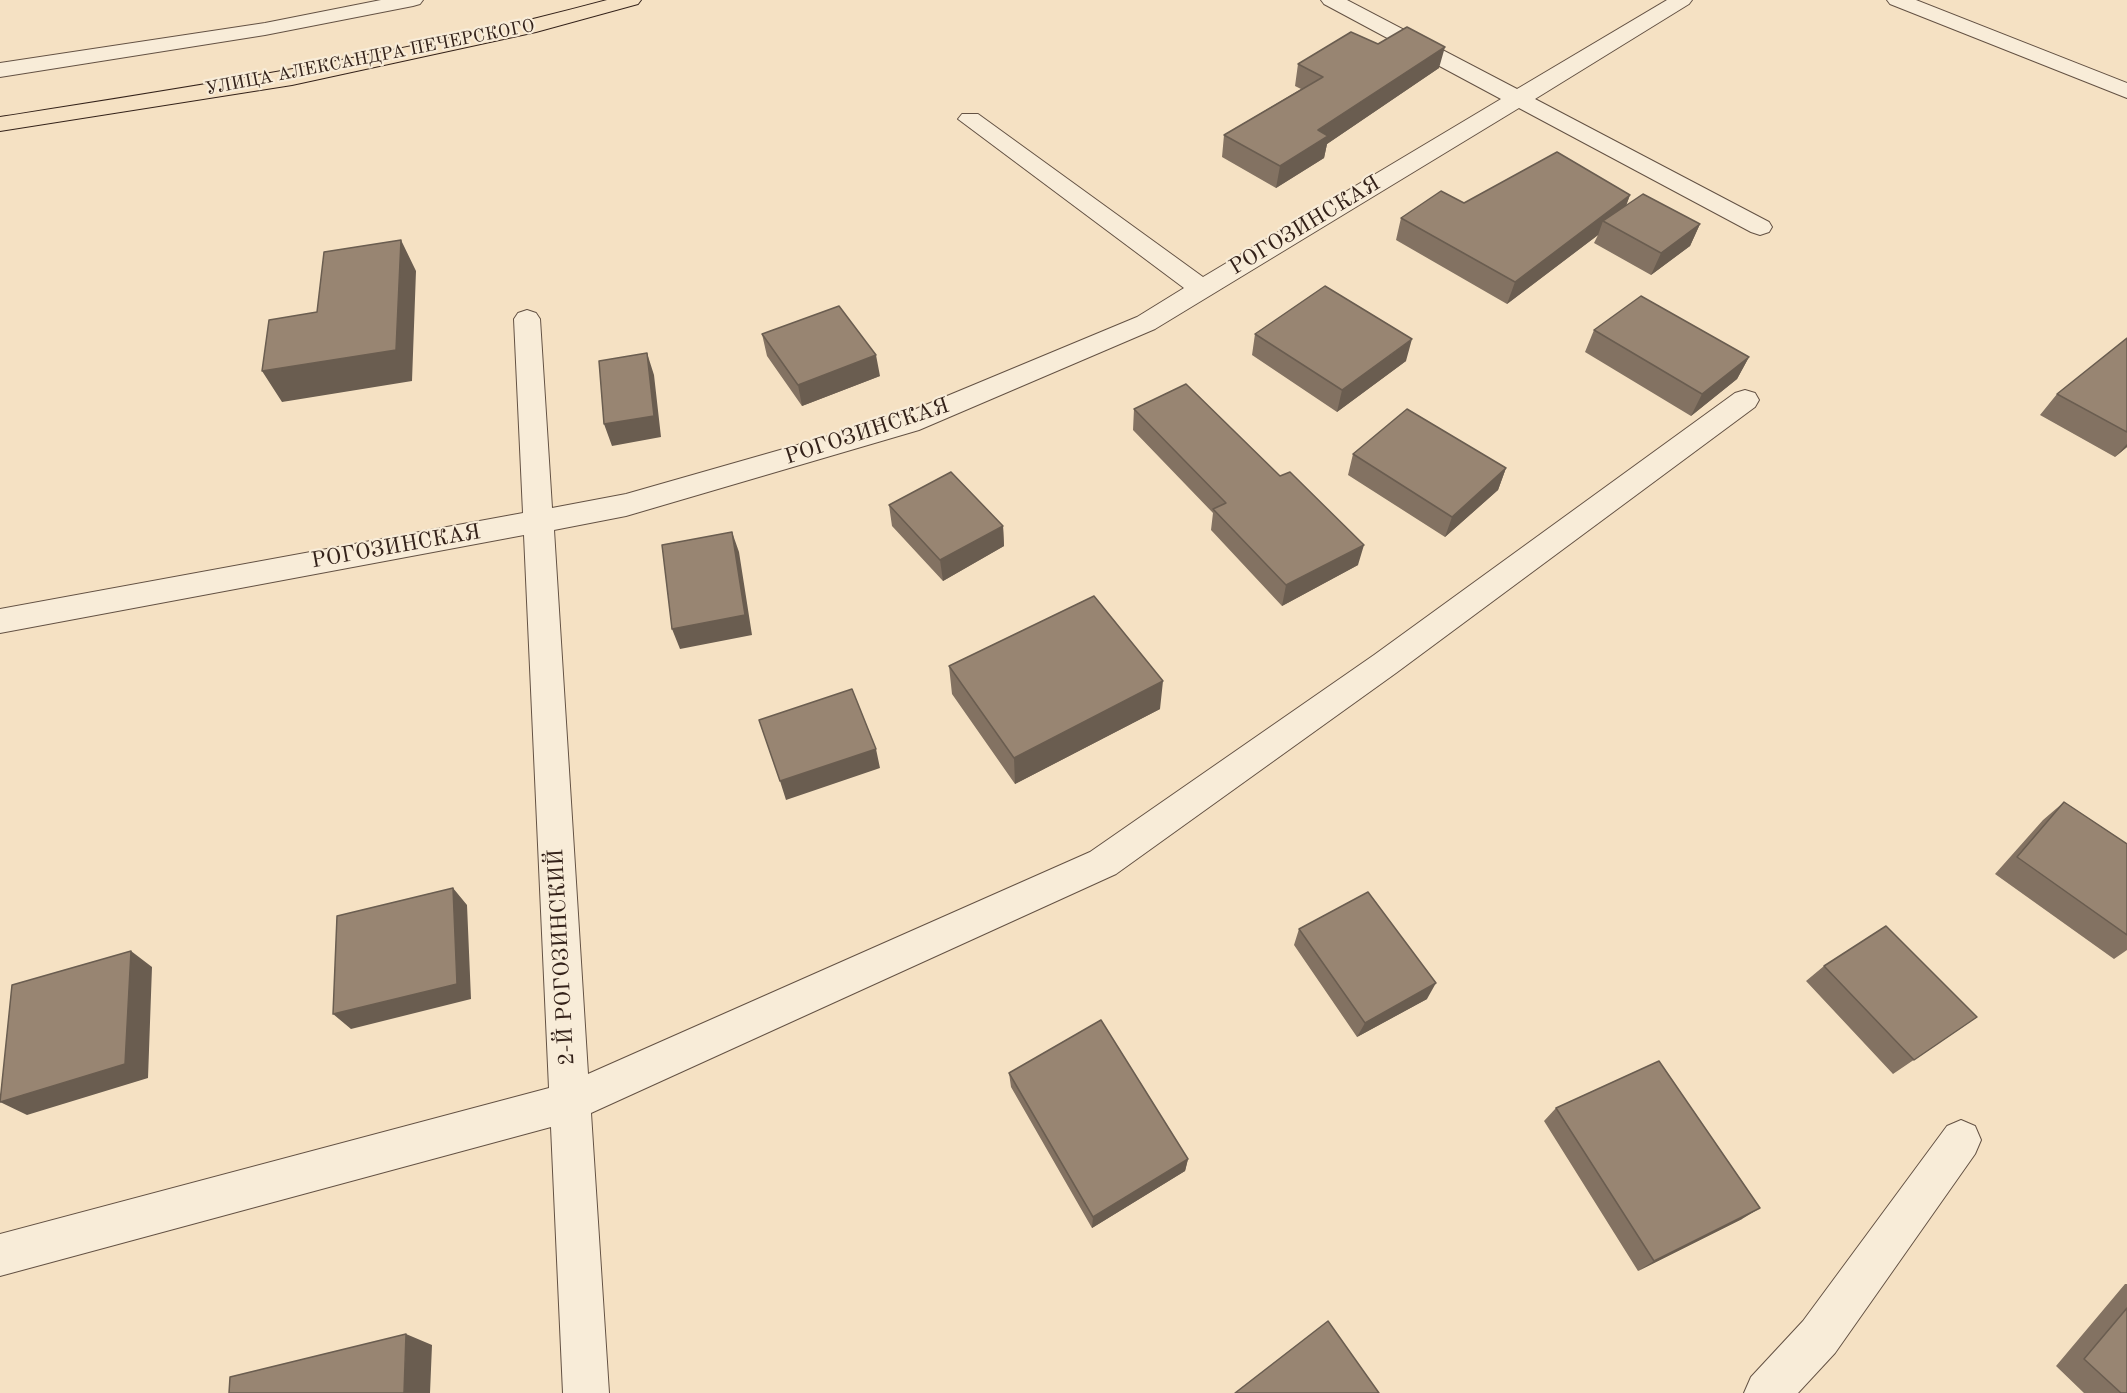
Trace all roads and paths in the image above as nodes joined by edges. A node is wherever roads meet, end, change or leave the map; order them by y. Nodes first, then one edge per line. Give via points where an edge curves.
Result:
1 (413, 0) edge
2 (631, 0) edge
3 (1331, 0) edge
4 (1682, 0) edge
5 (1897, 0) edge
6 (0, 70) edge
7 (2127, 91) edge
8 (1517, 98) junction
9 (970, 119) dead end
10 (0, 124) edge
11 (1760, 227) dead end
12 (1202, 288) junction
13 (527, 319) dead end
14 (1745, 400) dead end
15 (538, 521) junction
16 (0, 621) edge
17 (570, 1102) junction
18 (1961, 1140) dead end
19 (0, 1255) edge
20 (586, 1393) edge
21 (1767, 1393) edge

1 - 6 street via 265,29
2 - 10 main road, УЛИЦА АЛЕКСАНДРА ПЕЧЕРСКОГО via 536,26 292,78
3 - 8 street
4 - 8 street, РОГОЗИНСКАЯ
5 - 7 street
8 - 11 street
8 - 12 street, РОГОЗИНСКАЯ
9 - 12 street
12 - 15 street, РОГОЗИНСКАЯ via 1146,322 909,423 626,505
13 - 15 street, 2-Й РОГОЗИНСКИЙ
14 - 17 street via 1385,664 1103,863
15 - 16 street, РОГОЗИНСКАЯ
15 - 17 street, 2-Й РОГОЗИНСКИЙ
17 - 19 street
17 - 20 street, 2-Й РОГОЗИНСКИЙ
18 - 21 street via 1819,1337

